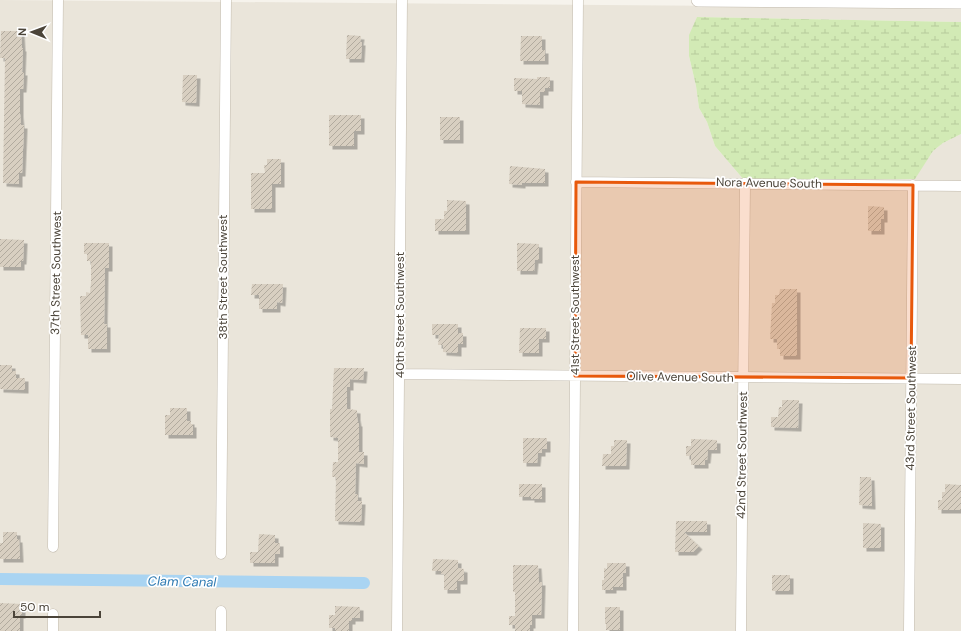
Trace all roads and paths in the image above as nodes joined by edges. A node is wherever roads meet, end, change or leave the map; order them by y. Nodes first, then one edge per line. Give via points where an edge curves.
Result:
1 (58, 0) edge
2 (226, 0) edge
3 (402, 0) edge
4 (578, 0) edge
5 (698, 0) edge
6 (961, 2) edge
7 (576, 182) junction
8 (744, 183) junction
9 (912, 185) junction
10 (961, 186) edge
11 (400, 374) junction
12 (575, 376) junction
13 (743, 377) junction
14 (911, 378) junction
15 (961, 379) edge
16 (53, 547) dead end
17 (222, 554) dead end
18 (221, 611) dead end
19 (53, 614) dead end
20 (53, 631) edge
21 (221, 631) edge
22 (397, 631) edge
23 (573, 631) edge
24 (741, 631) edge
25 (909, 631) edge

1 - 16 street, 37th Street Southwest
2 - 17 street, 38th Street Southwest
3 - 11 street, 40th Street Southwest
4 - 7 street, 41st Street Southwest
5 - 6 street
7 - 8 street, Nora Avenue South
7 - 12 street, 41st Street Southwest
8 - 9 street, Nora Avenue South
8 - 13 street, 42nd Street Southwest
9 - 10 street, Nora Avenue South
9 - 14 street, 43rd Street Southwest
11 - 12 street, Olive Avenue South
11 - 22 street, 40th Street Southwest
12 - 13 street, Olive Avenue South
12 - 23 street, 41st Street Southwest
13 - 14 street, Olive Avenue South
13 - 24 street, 42nd Street Southwest
14 - 15 street, Olive Avenue South
14 - 25 street, 43rd Street Southwest
18 - 21 street
19 - 20 street

